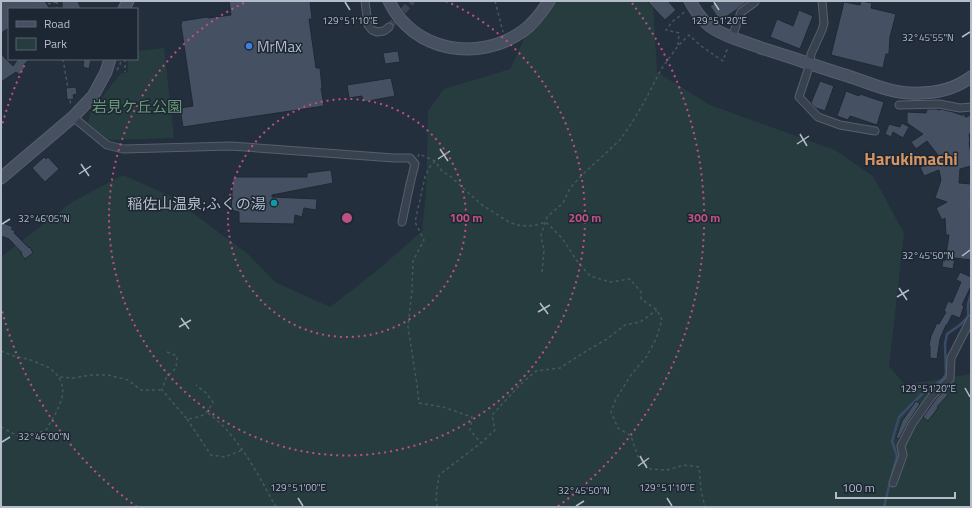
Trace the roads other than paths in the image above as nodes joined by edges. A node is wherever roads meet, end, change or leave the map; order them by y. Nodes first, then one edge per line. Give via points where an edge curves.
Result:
1 (365, 1) edge
2 (389, 1) edge
3 (549, 1) edge
4 (822, 1) edge
5 (755, 2) dead end
6 (691, 3) edge
7 (389, 27) tunnel mouth
8 (732, 37) junction
9 (110, 60) edge
10 (810, 64) junction
11 (971, 77) edge
12 (899, 105) dead end
13 (969, 109) edge
14 (73, 116) junction
15 (875, 131) dead end
16 (1, 178) edge
17 (402, 222) dead end
18 (971, 319) edge
19 (893, 484) dead end

1 - 7 street via 368,26 377,32
2 - 3 street via 410,29 432,42 461,49 483,48 507,41 529,26
4 - 10 street via 824,23 811,54
5 - 8 street via 741,12
6 - 8 street via 707,24
8 - 10 street
9 - 14 street via 92,96
10 - 11 street via 909,94 941,91
10 - 15 street via 799,97 808,107 818,117 840,125
12 - 13 street via 939,104
14 - 16 street
14 - 17 street via 107,145 123,149 231,146 410,158 415,164
18 - 19 street via 951,358 950,379 932,396 912,424 901,446 903,456

